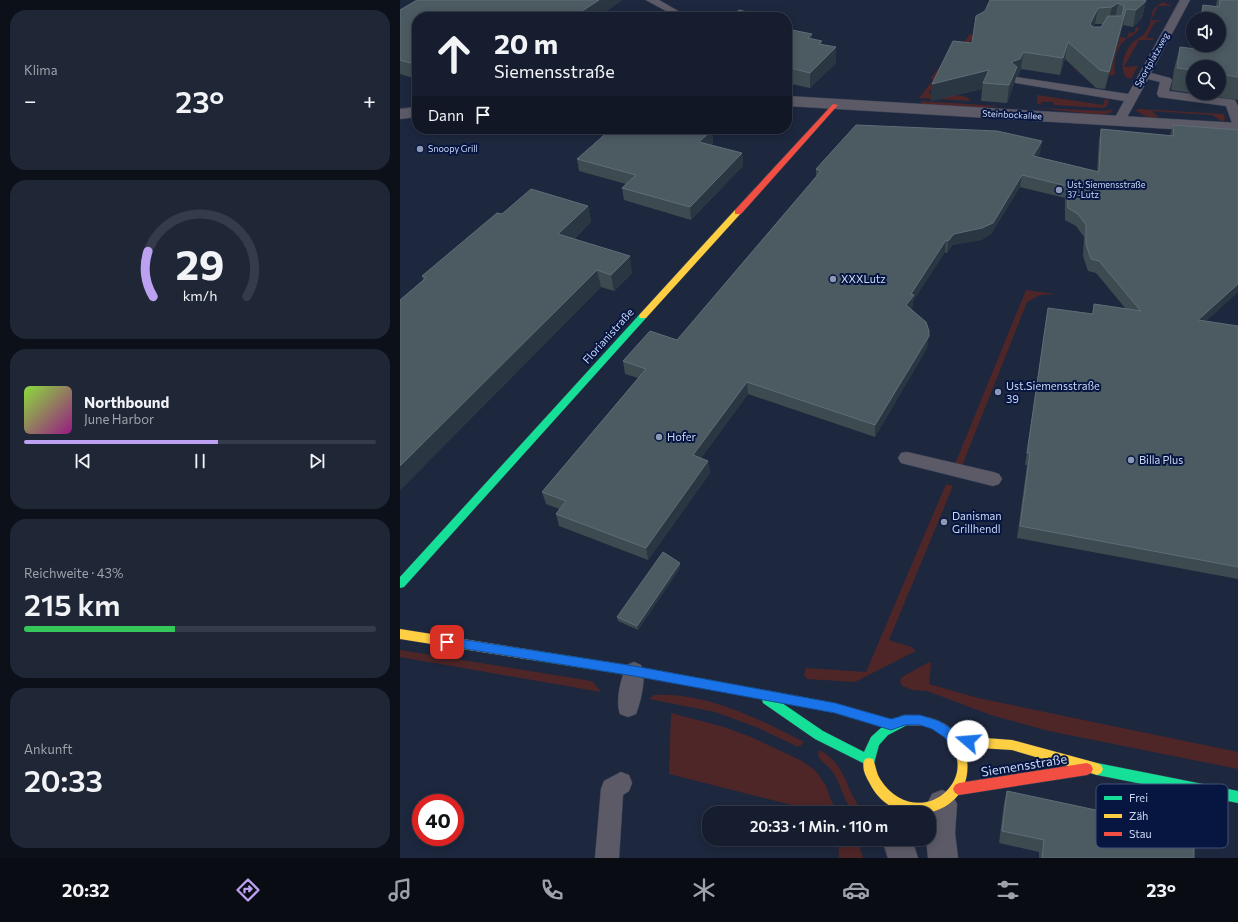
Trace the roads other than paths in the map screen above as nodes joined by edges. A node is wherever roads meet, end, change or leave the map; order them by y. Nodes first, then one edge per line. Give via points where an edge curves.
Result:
1 (651, 0) edge
2 (1182, 0) edge
3 (674, 12) edge
4 (1144, 74) junction
5 (1016, 80) edge
6 (1130, 98) junction
7 (792, 101) edge
8 (835, 105) junction
9 (412, 113) edge
10 (400, 114) edge
11 (1119, 121) junction
12 (1238, 123) edge
13 (1238, 128) edge
14 (907, 458) dead end
15 (993, 479) dead end
16 (400, 584) edge
17 (400, 634) edge
18 (634, 671) junction
19 (762, 695) junction
20 (628, 707) dead end
21 (891, 724) junction
22 (955, 741) junction
23 (867, 759) junction
24 (1094, 768) junction
25 (621, 783) dead end
26 (1173, 784) edge
27 (1228, 795) edge
28 (950, 796) junction
29 (1238, 797) edge
30 (888, 806) edge
31 (936, 806) edge
32 (899, 846) edge
33 (607, 858) edge
34 (903, 858) edge
35 (943, 858) edge

1 - 3 lane
2 - 4 lane, Sportplatzweg
4 - 6 lane, Sportplatzweg
4 - 12 lane via 1166,80 1163,94 1231,104
5 - 6 lane
6 - 11 lane, Sportplatzweg
7 - 8 street, Steinbockallee
8 - 11 street, Steinbockallee
8 - 16 street, Florianistraße
9 - 10 street
11 - 13 street, Steinbockallee
14 - 15 lane
17 - 18 street
18 - 19 street
18 - 20 lane
19 - 21 street via 835,708
19 - 23 street via 819,735
21 - 22 street via 905,720 920,720 935,724
21 - 23 street via 879,733 871,745
22 - 24 street, Siemensstraße via 1012,745
22 - 28 street via 964,759 964,775
23 - 30 street via 869,774
24 - 26 street, Siemensstraße
24 - 28 street, Siemensstraße
25 - 33 lane via 612,789
27 - 29 street, Siemensstraße
28 - 31 street
28 - 35 street via 940,833
32 - 34 street

